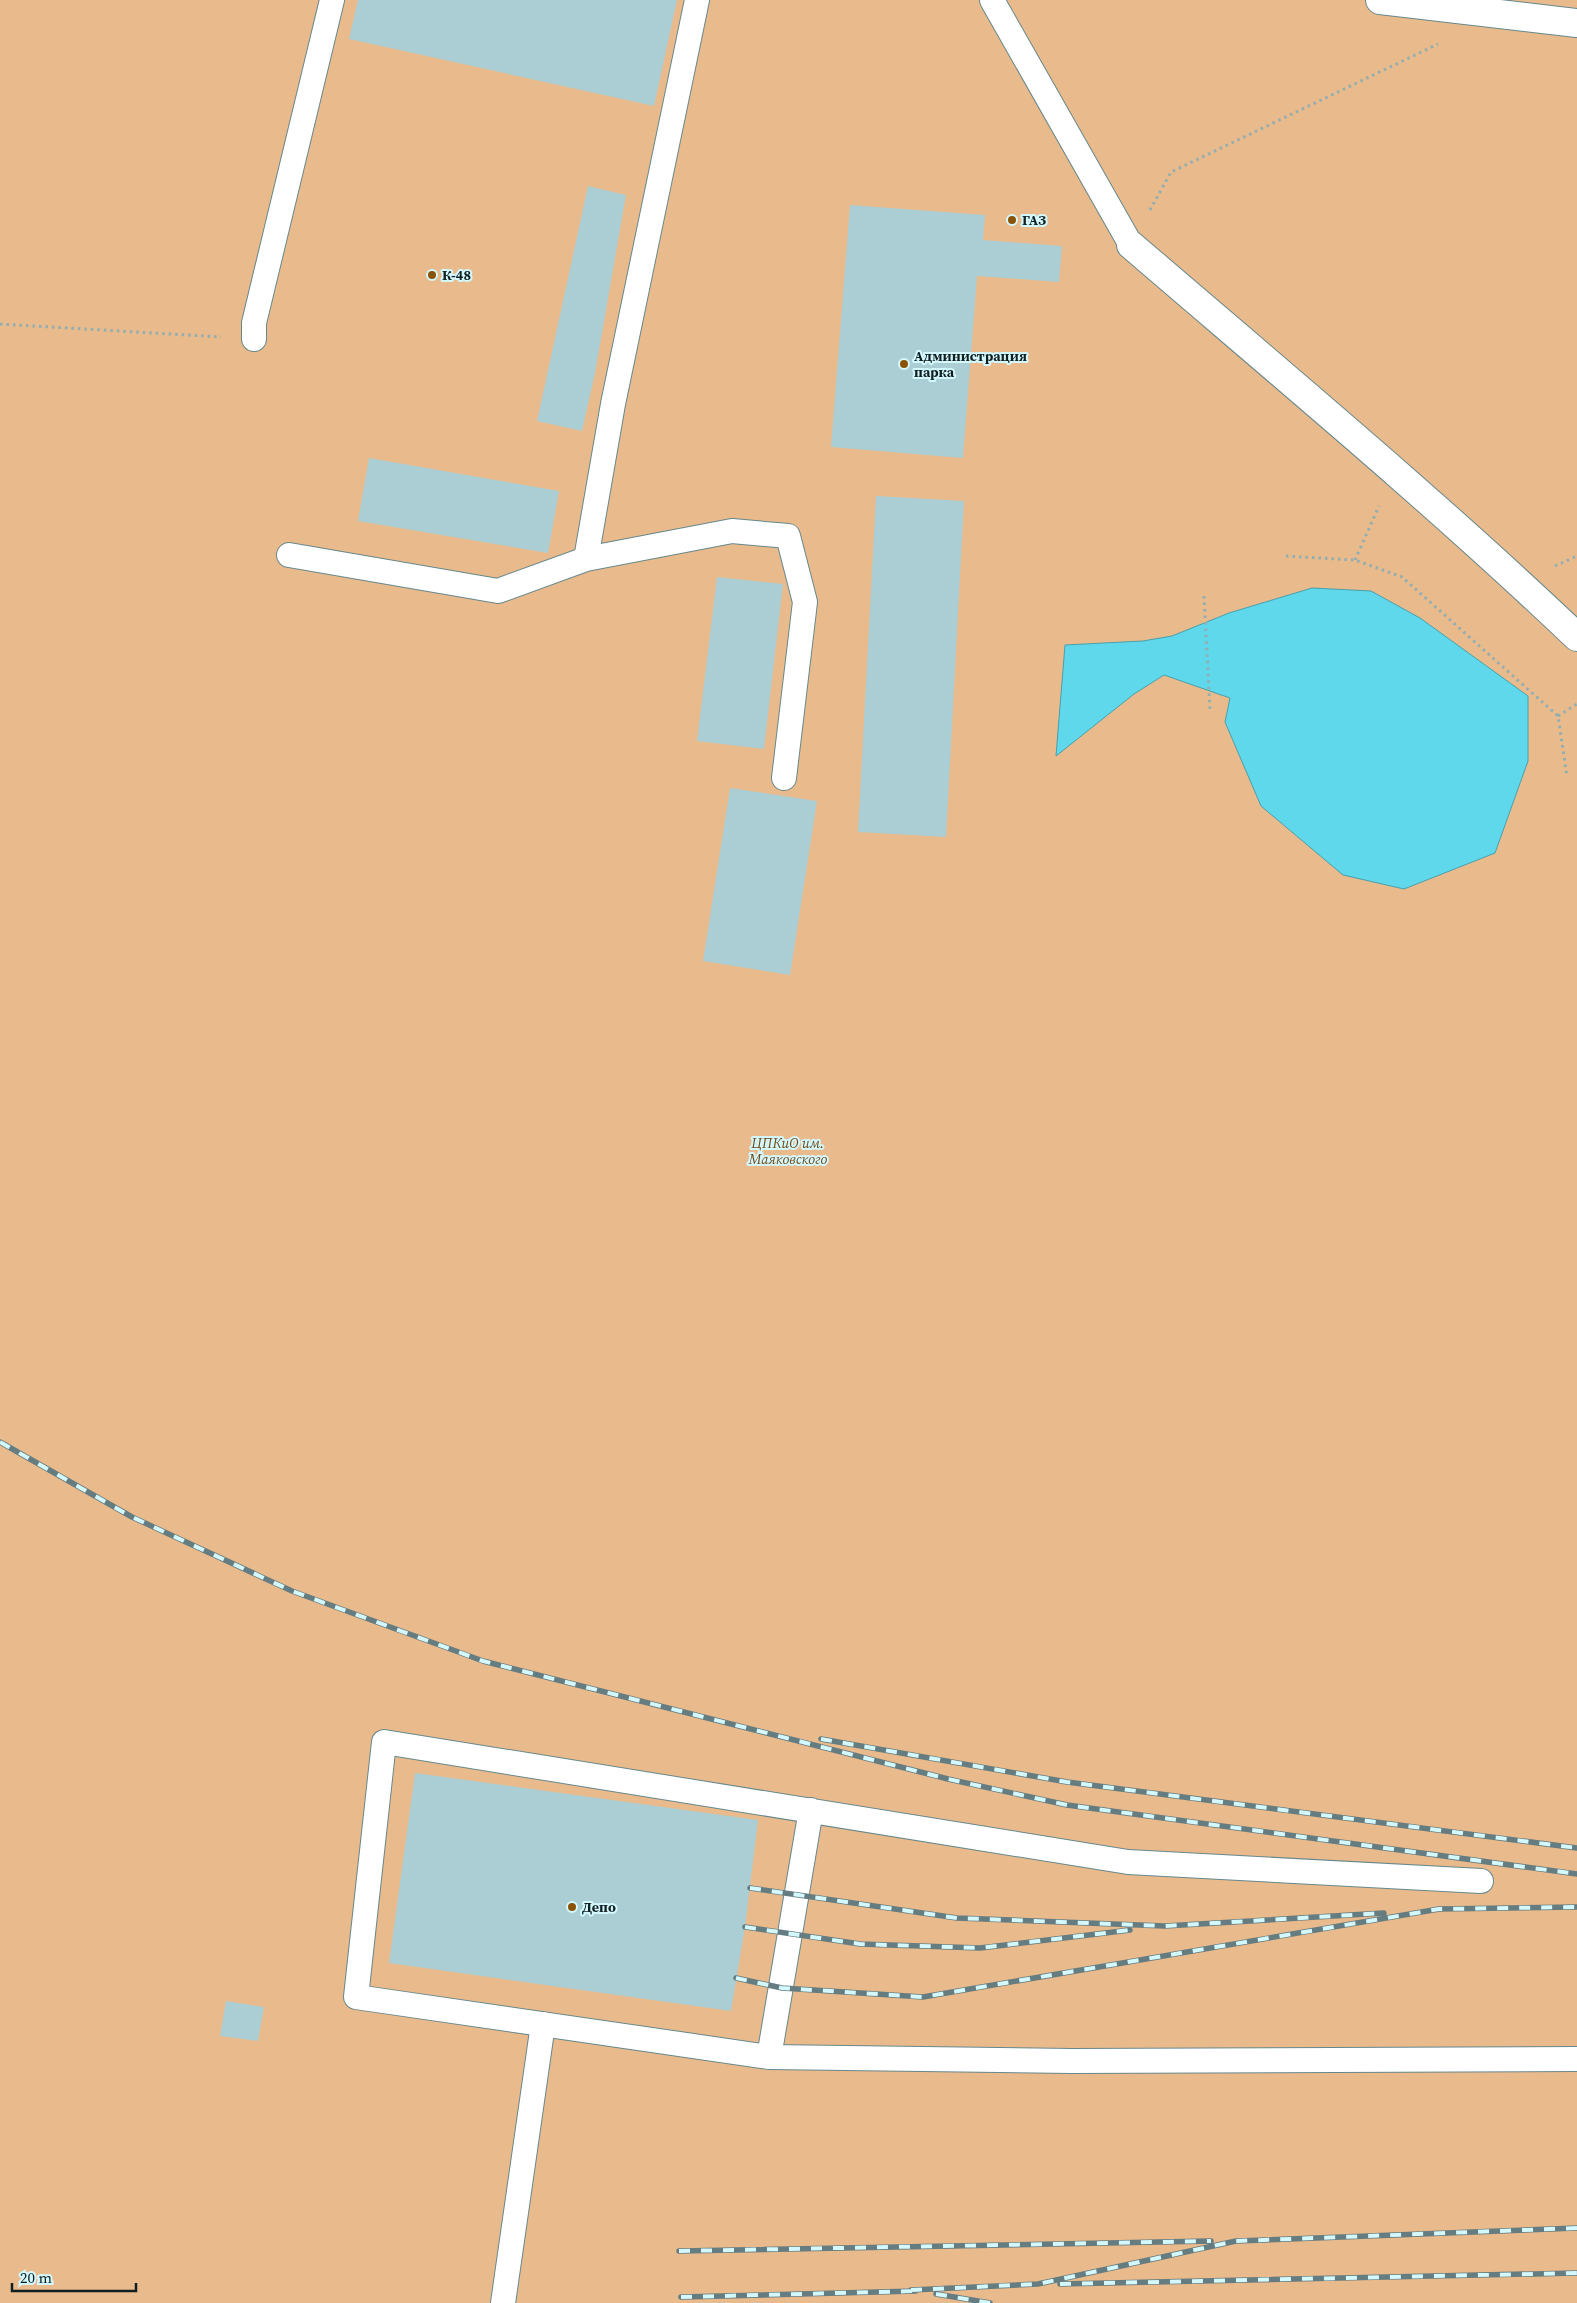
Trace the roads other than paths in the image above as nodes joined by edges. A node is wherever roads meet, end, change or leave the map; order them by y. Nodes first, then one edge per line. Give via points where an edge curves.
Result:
1 (332, 0) edge
2 (697, 0) edge
3 (992, 0) edge
4 (1380, 0) edge
5 (1577, 23) edge
6 (1132, 245) joint
7 (254, 339) road end
8 (289, 555) dead end
9 (586, 559) junction
10 (1577, 637) edge
11 (784, 778) dead end
12 (812, 1810) junction
13 (1481, 1882) dead end
14 (543, 2024) junction
15 (769, 2057) junction
16 (1577, 2059) edge
17 (503, 2303) edge

1 - 7 lane via 254,323
2 - 9 lane via 613,404
3 - 6 lane
4 - 5 street
6 - 10 street via 1394,471
8 - 9 lane via 498,591
9 - 11 lane via 732,531 788,536 804,602
12 - 13 lane via 1128,1862
12 - 14 lane via 384,1742 356,1997
12 - 15 lane
14 - 15 lane
14 - 17 lane
15 - 16 lane via 1072,2061

